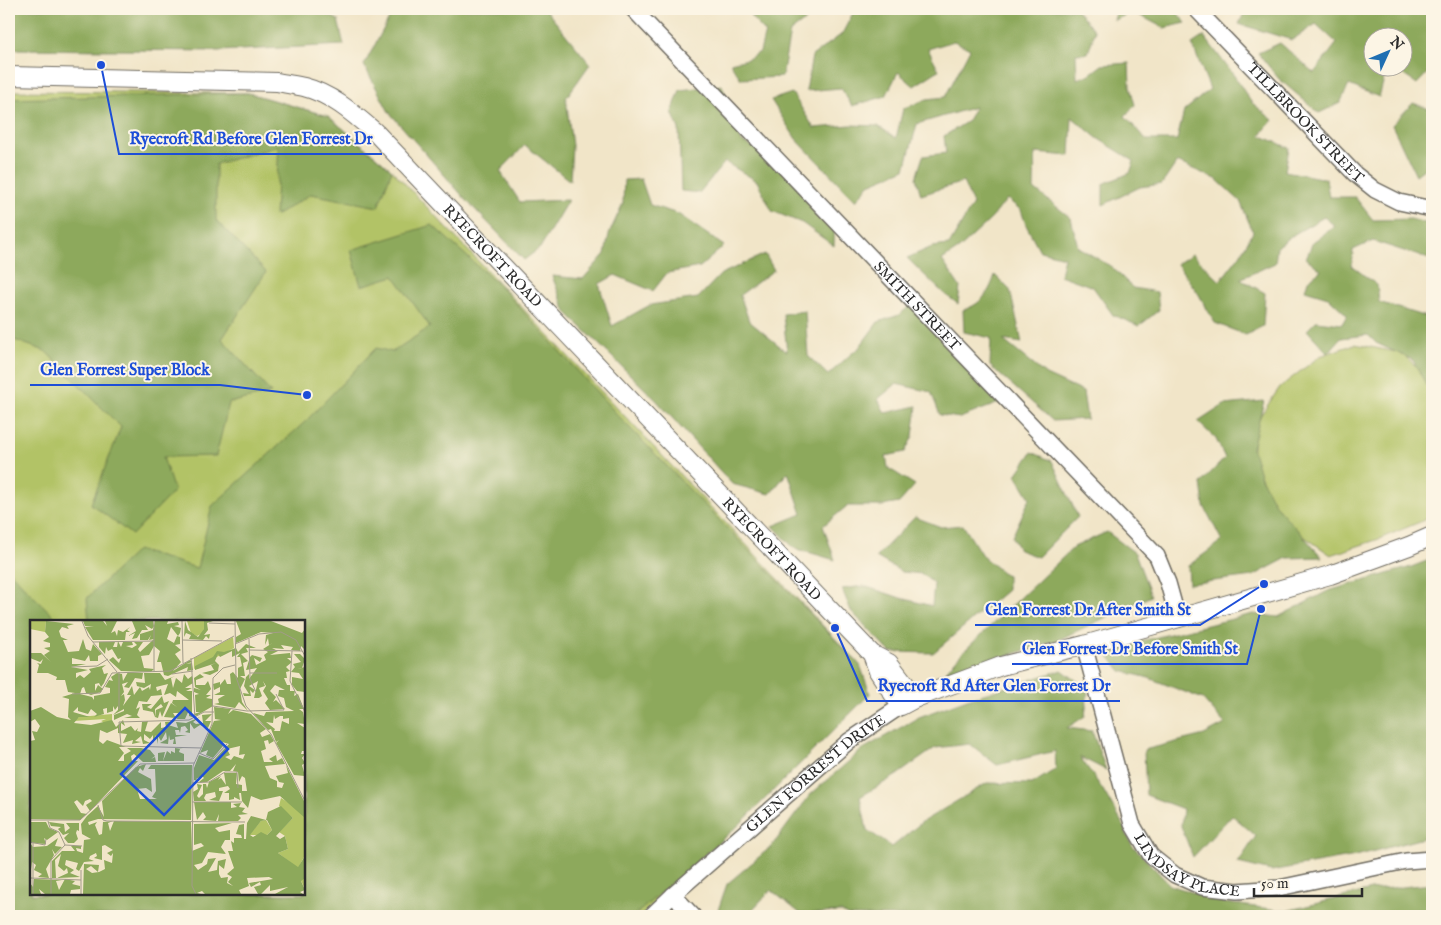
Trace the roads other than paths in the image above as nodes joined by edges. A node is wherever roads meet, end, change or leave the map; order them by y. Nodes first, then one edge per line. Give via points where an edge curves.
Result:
1 (632, 9) edge
2 (1196, 9) edge
3 (9, 76) edge
4 (1432, 209) edge
5 (1432, 536) edge
6 (1178, 619) junction
7 (1084, 645) junction
8 (908, 702) junction
9 (1432, 859) edge
10 (673, 895) junction
11 (651, 916) edge
12 (693, 916) edge

1 - 6 street, SMITH STREET via 1157,556
2 - 4 street, TILLBROOK STREET via 1355,174 1375,190 1399,202
3 - 8 street, RYECROFT ROAD via 277,82 305,87 350,110 376,133 872,654 889,663
5 - 6 street, GLEN FORREST DRIVE via 1330,575
6 - 7 street, GLEN FORREST DRIVE
7 - 8 street, GLEN FORREST DRIVE via 1001,666
7 - 9 street, LINDSAY PLACE via 1132,824 1151,856 1174,876 1202,887 1237,891 1270,889 1406,861
8 - 10 street, GLEN FORREST DRIVE via 849,741
10 - 11 street, GLEN FORREST DRIVE
10 - 12 street

